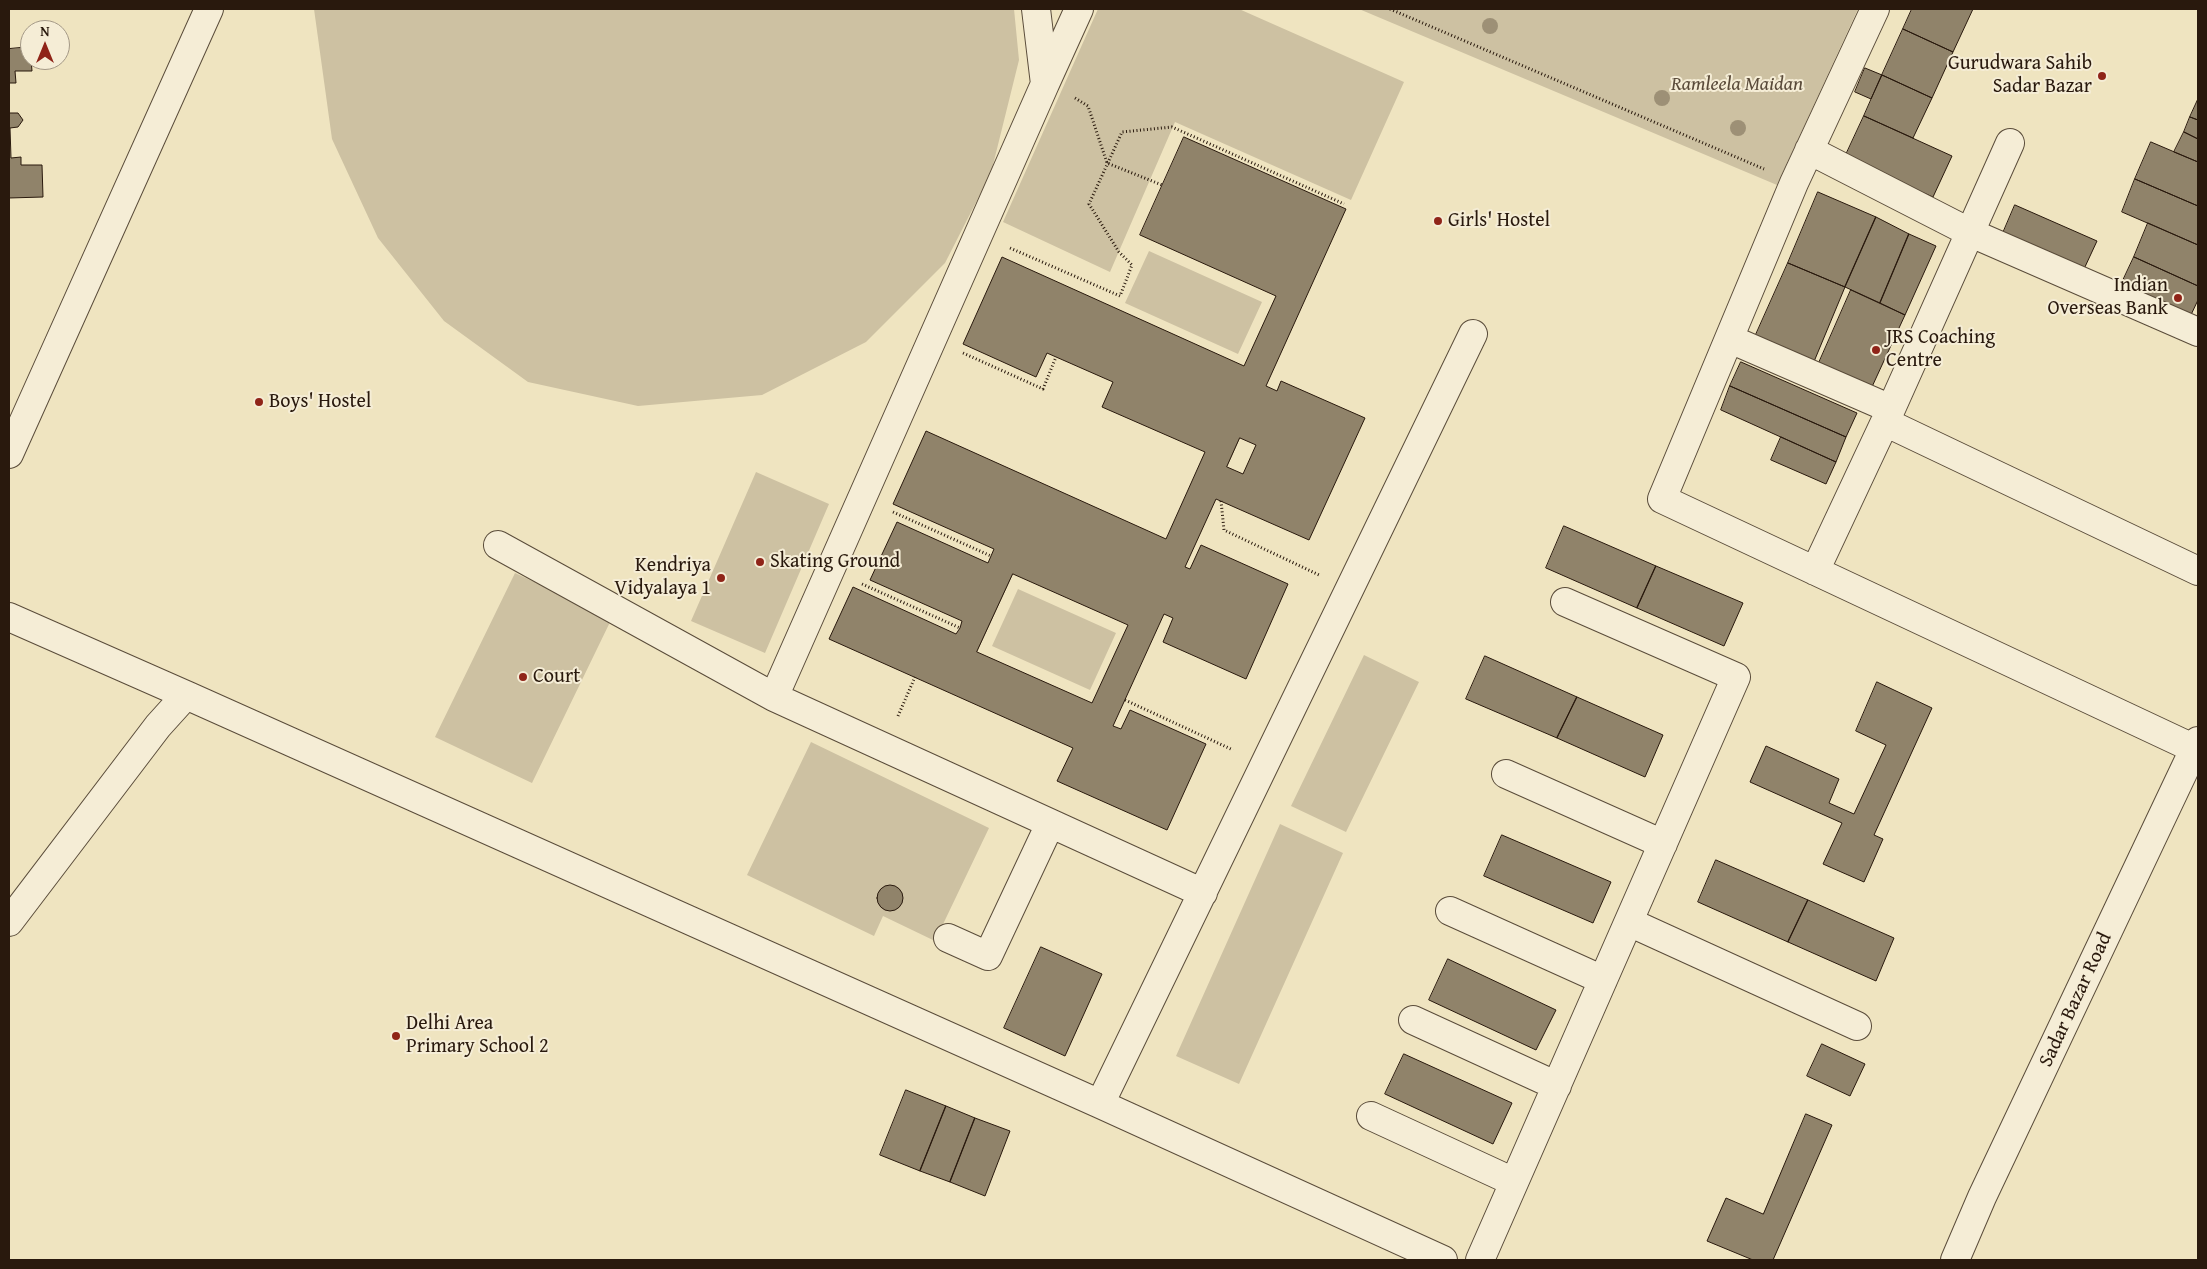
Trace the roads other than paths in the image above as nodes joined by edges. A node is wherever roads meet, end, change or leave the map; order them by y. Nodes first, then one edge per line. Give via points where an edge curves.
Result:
1 (209, 9) edge
2 (1036, 9) edge
3 (1079, 9) edge
4 (1875, 9) edge
5 (1045, 84) junction
6 (2010, 143) dead end
7 (1809, 150) junction
8 (1971, 233) junction
9 (2198, 332) edge
10 (1473, 334) dead end
11 (1730, 339) junction
12 (1888, 416) junction
13 (9, 454) edge
14 (498, 545) dead end
15 (1816, 571) junction
16 (2198, 572) edge
17 (1565, 602) dead end
18 (9, 617) edge
19 (186, 695) junction
20 (774, 697) junction
21 (2197, 745) edge
22 (1506, 774) dead end
23 (1050, 824) junction
24 (1663, 844) junction
25 (1203, 893) junction
26 (1450, 910) dead end
27 (9, 922) edge
28 (1629, 922) junction
29 (948, 938) dead end
30 (1603, 980) junction
31 (1413, 1020) dead end
32 (1857, 1026) dead end
33 (1557, 1086) junction
34 (1100, 1104) junction
35 (1372, 1116) dead end
36 (1514, 1182) junction
37 (1443, 1260) edge
38 (1480, 1260) edge
39 (1954, 1260) edge

1 - 13 street
2 - 5 street
3 - 5 street
4 - 7 street
5 - 20 street
6 - 8 street
7 - 8 street
7 - 11 street
8 - 9 street
8 - 12 street
10 - 25 street
11 - 12 street
11 - 15 street via 1662,499
12 - 15 street
12 - 16 street
14 - 20 street
15 - 21 street
17 - 24 street via 1736,677
18 - 19 street
19 - 27 street via 158,726
19 - 34 street
20 - 23 street
21 - 39 street, Sadar Bazar Road
22 - 24 street
23 - 25 street
23 - 29 street via 988,956
24 - 28 street
25 - 34 street
26 - 30 street
28 - 30 street
28 - 32 street
30 - 33 street
31 - 33 street
33 - 36 street
34 - 37 street
35 - 36 street
36 - 38 street

